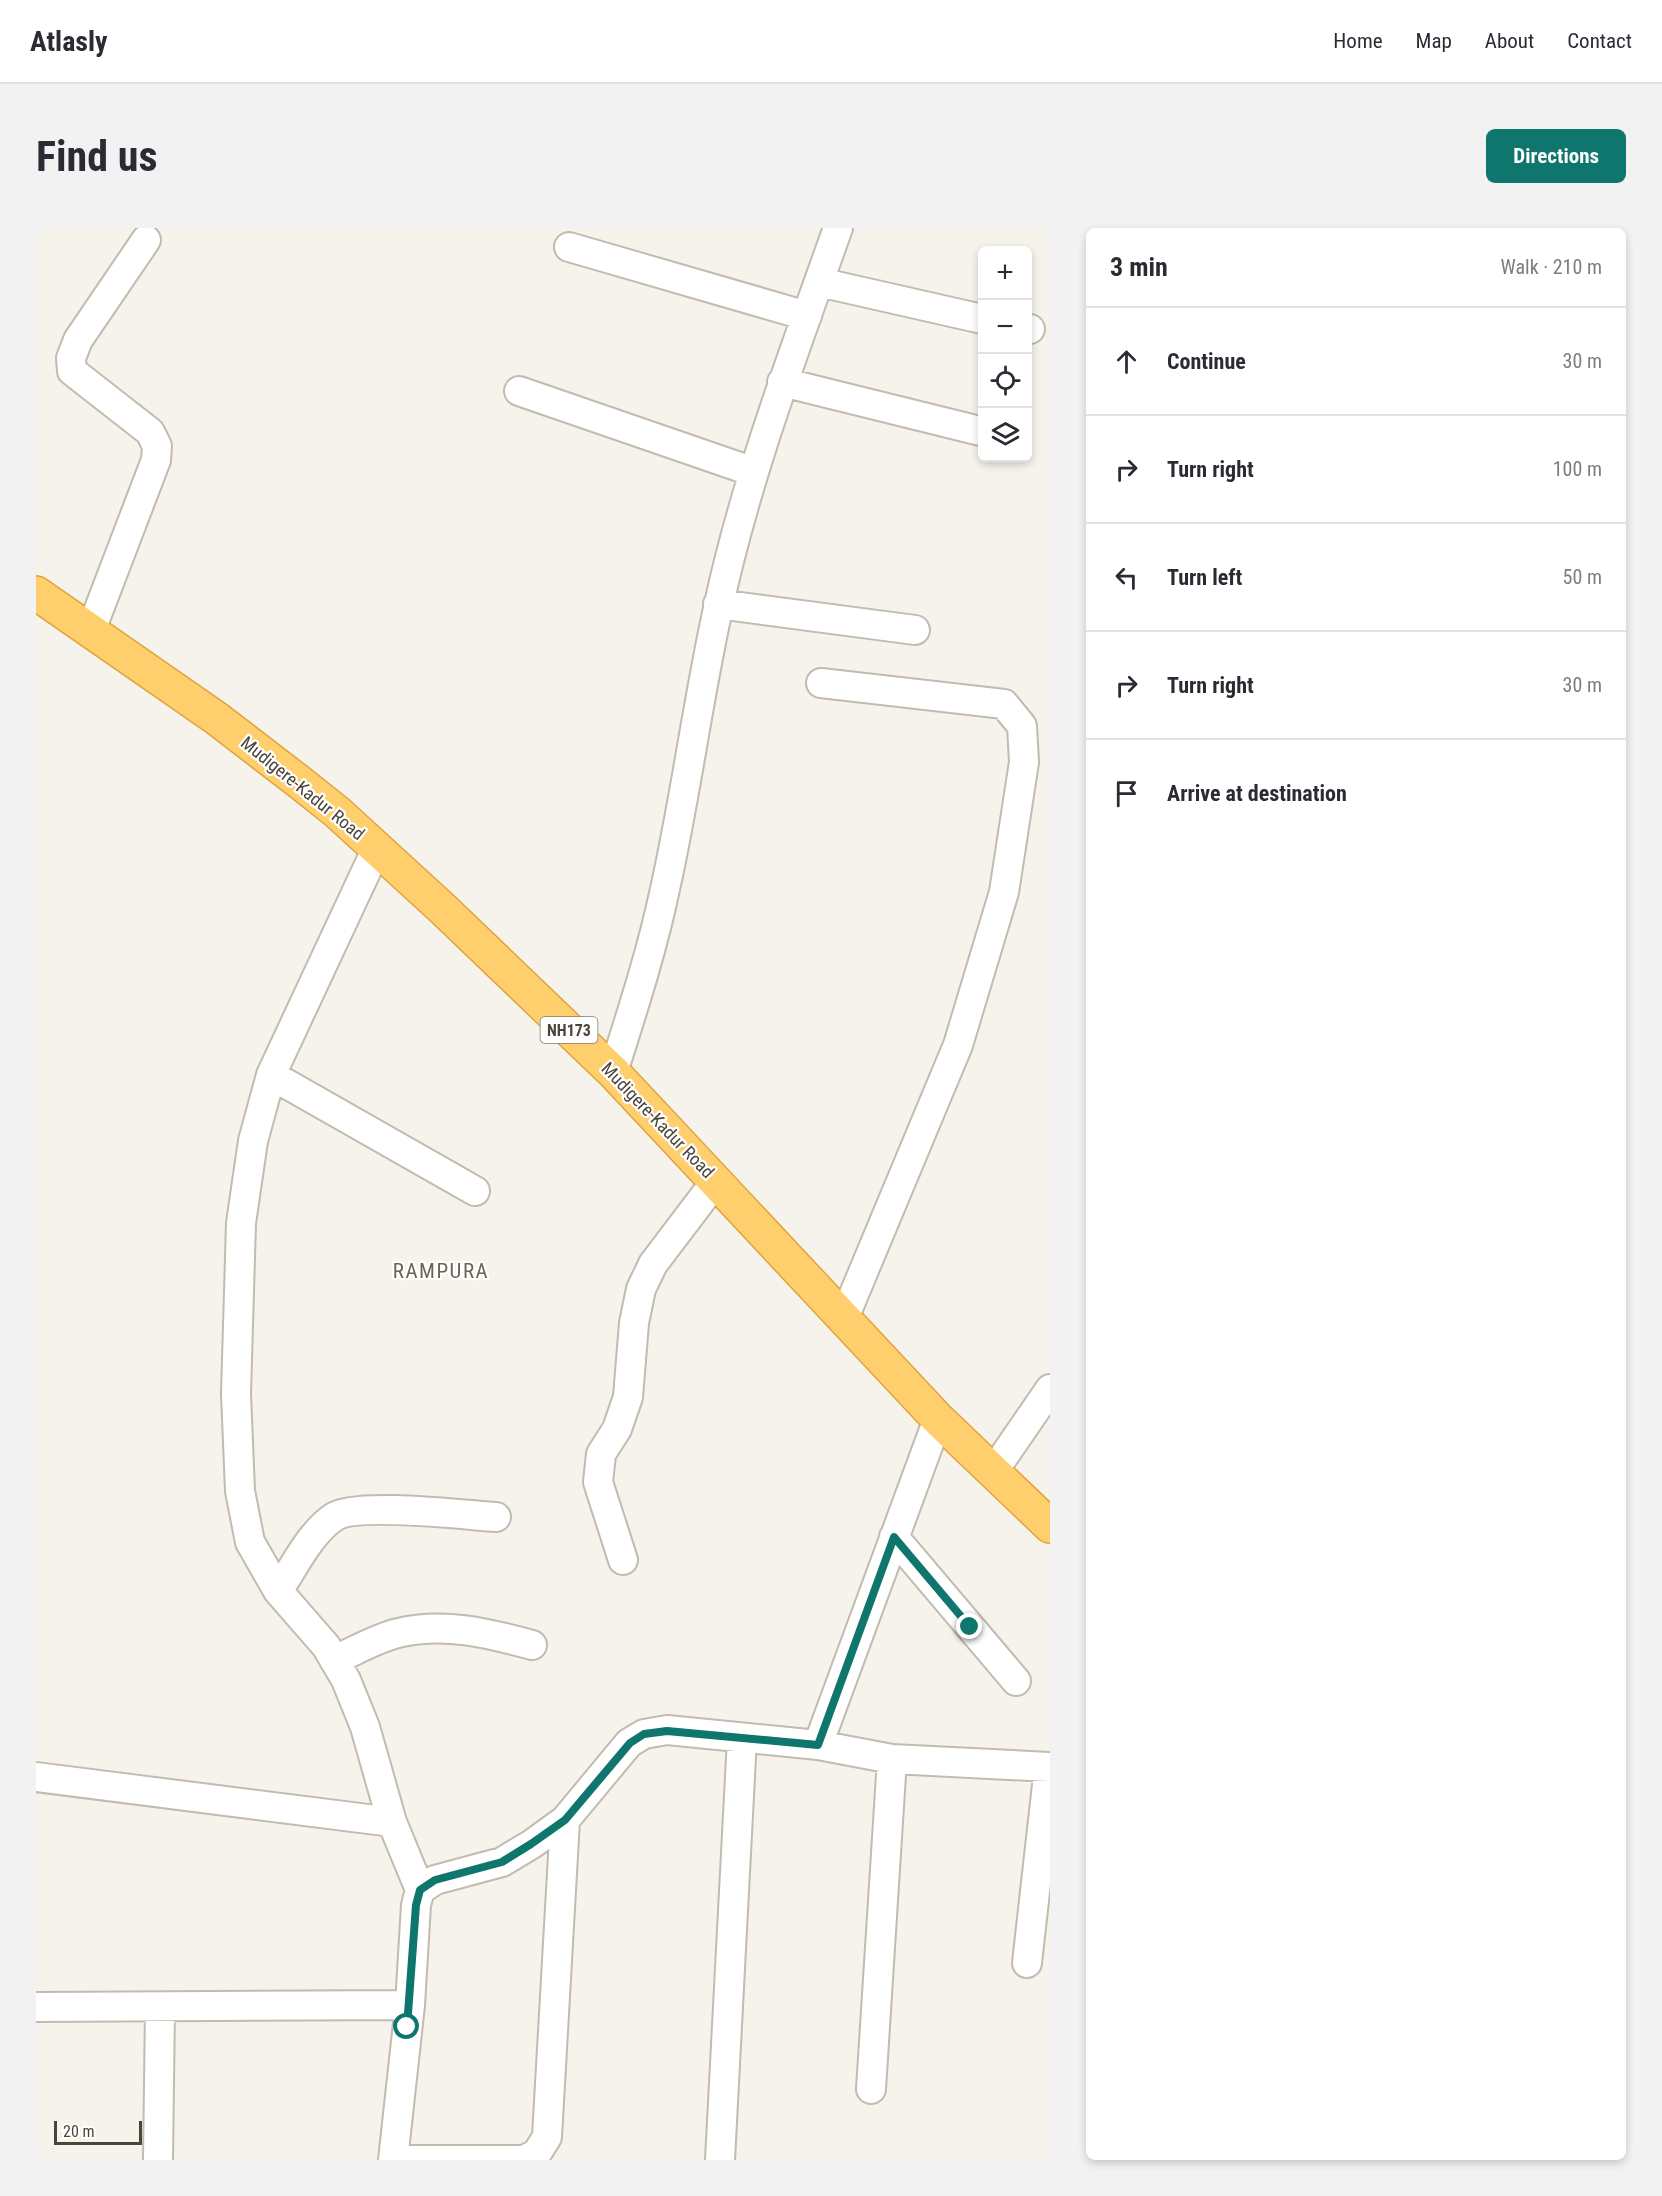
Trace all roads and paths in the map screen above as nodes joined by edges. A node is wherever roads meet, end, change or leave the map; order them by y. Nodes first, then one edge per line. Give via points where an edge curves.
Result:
1 (838, 228) edge
2 (146, 240) dead end
3 (569, 247) dead end
4 (819, 282) junction
5 (807, 316) junction
6 (978, 318) edge
7 (782, 382) junction
8 (519, 390) dead end
9 (978, 431) edge
10 (754, 472) junction
11 (36, 593) edge
12 (718, 604) junction
13 (91, 630) junction
14 (915, 630) dead end
15 (821, 683) dead end
16 (377, 848) junction
17 (613, 1072) junction
18 (271, 1075) junction
19 (716, 1181) junction
20 (475, 1191) dead end
21 (844, 1318) junction
22 (1050, 1389) edge
23 (938, 1419) junction
24 (993, 1472) junction
25 (496, 1517) dead end
26 (1050, 1526) edge
27 (894, 1537) junction
28 (623, 1560) dead end
29 (278, 1591) junction
30 (532, 1645) dead end
31 (334, 1660) junction
32 (1016, 1681) dead end
33 (742, 1738) junction
34 (818, 1745) junction
35 (892, 1759) junction
36 (1049, 1767) edge
37 (36, 1777) edge
38 (565, 1820) junction
39 (392, 1822) junction
40 (420, 1890) junction
41 (1028, 1963) dead end
42 (410, 2005) junction
43 (36, 2007) edge
44 (160, 2007) junction
45 (872, 2089) dead end
46 (158, 2160) edge
47 (393, 2160) edge
48 (720, 2160) edge

1 - 4 street
2 - 13 street via 78,340 72,358 72,371 150,432 157,446 156,460
3 - 5 street
4 - 5 street
4 - 6 street
5 - 7 street
7 - 9 street
7 - 10 street
8 - 10 street
10 - 12 street
11 - 13 highway, Mudigere-Kadur Road / NH173
12 - 14 street
12 - 17 street via 665,889
13 - 16 highway, Mudigere-Kadur Road / NH173 via 216,718
15 - 21 street via 1004,705 1022,726 1024,762 1004,892 958,1045
16 - 17 highway, Mudigere-Kadur Road / NH173
16 - 18 street
17 - 19 highway, Mudigere-Kadur Road / NH173
18 - 20 street
18 - 29 street via 253,1142 241,1223 236,1394 240,1491 250,1542
19 - 21 highway, Mudigere-Kadur Road / NH173
19 - 28 street via 653,1264 641,1289 628,1397 617,1429 601,1454 598,1482
21 - 23 highway, Mudigere-Kadur Road / NH173
22 - 24 street
23 - 24 highway, Mudigere-Kadur Road / NH173
23 - 27 street
24 - 26 highway, Mudigere-Kadur Road / NH173
25 - 29 street via 393,1511 336,1515 322,1527
27 - 32 street
27 - 34 street
29 - 31 street
30 - 31 street via 477,1630 427,1629 397,1633
31 - 39 street via 365,1727
33 - 34 street
33 - 38 street via 667,1731 644,1734 630,1743
33 - 48 street
34 - 35 street
35 - 36 street
35 - 45 street
36 - 41 street
37 - 39 street
38 - 40 street via 502,1862 435,1880
38 - 47 street via 547,2137 537,2153 524,2160
39 - 40 street
40 - 42 street
42 - 44 street
42 - 47 street
43 - 44 street
44 - 46 street

